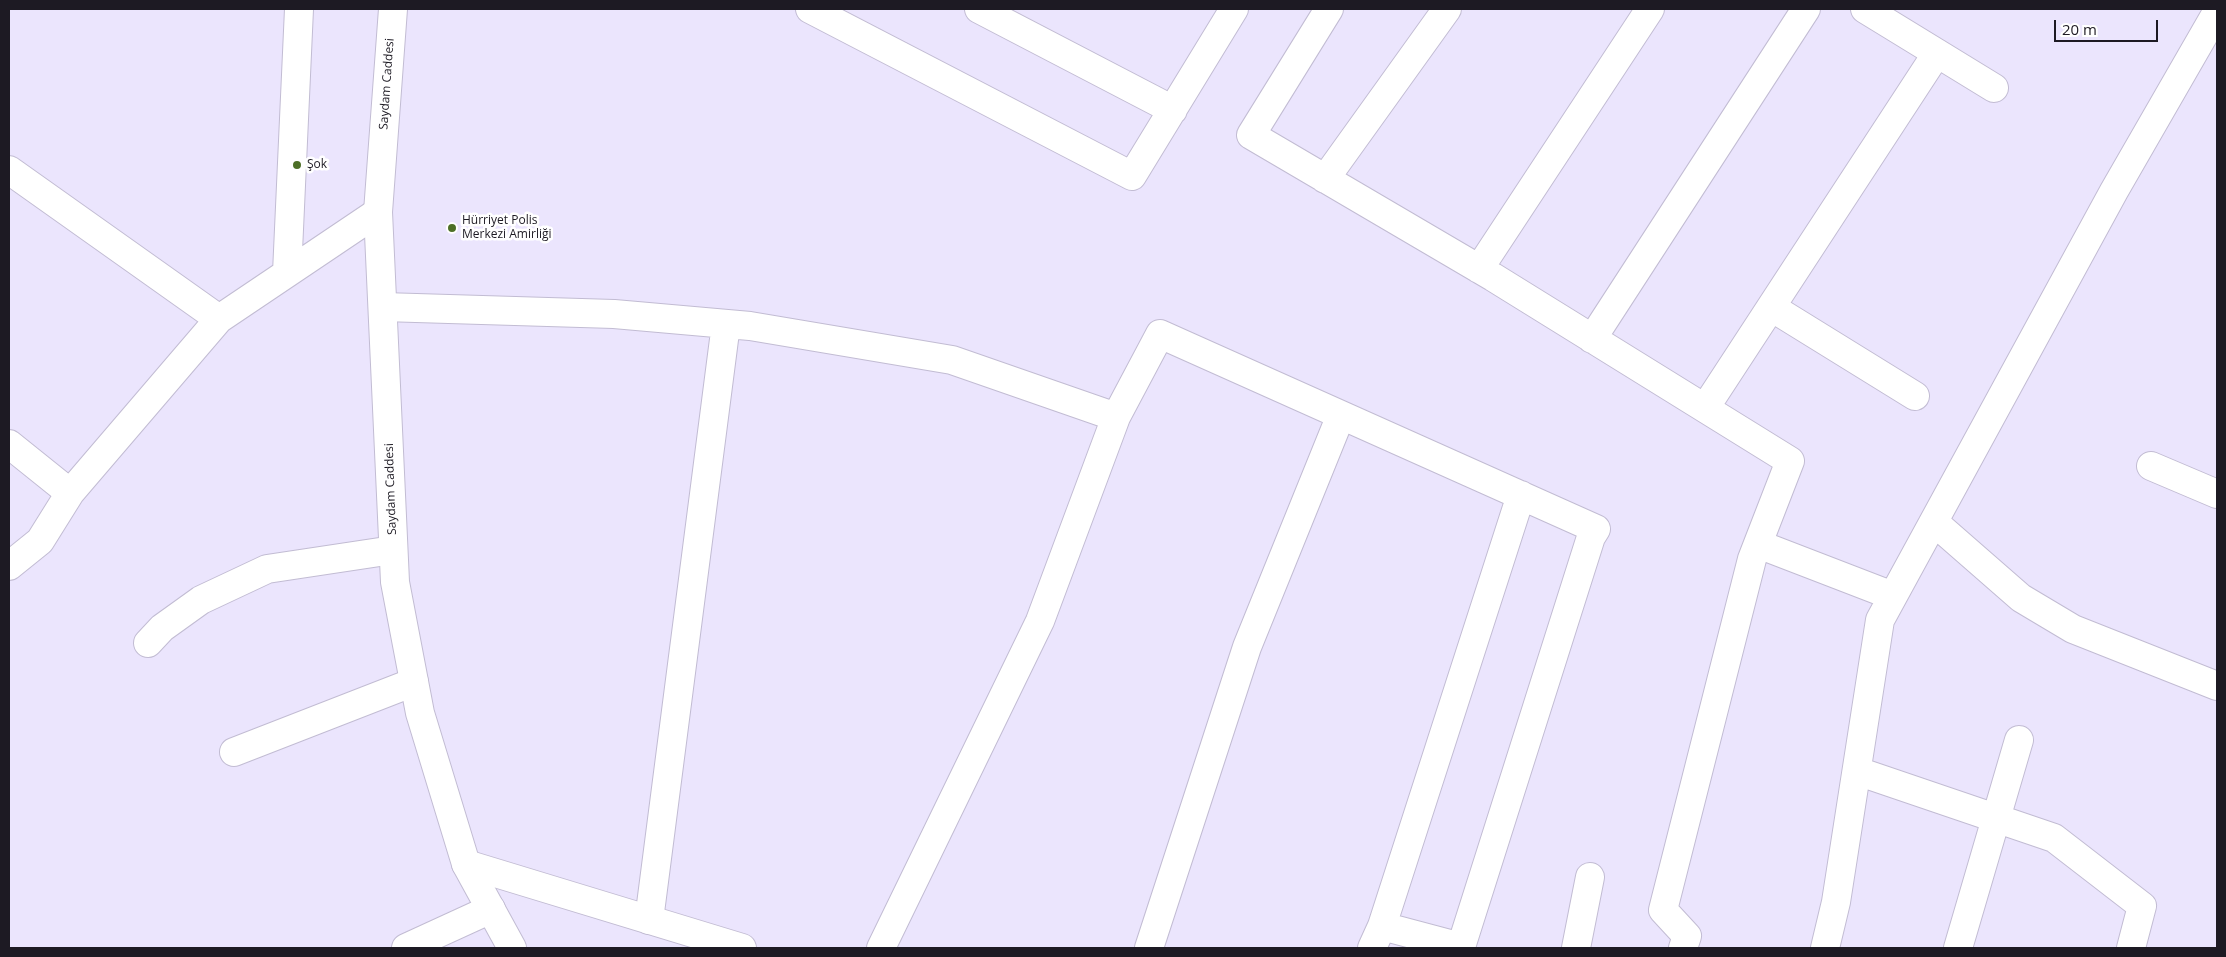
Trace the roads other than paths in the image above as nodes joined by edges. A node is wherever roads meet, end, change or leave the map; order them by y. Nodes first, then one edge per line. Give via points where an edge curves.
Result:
1 (299, 9) edge
2 (392, 9) edge
3 (810, 9) edge
4 (979, 9) edge
5 (1234, 9) edge
6 (1329, 9) edge
7 (1447, 9) edge
8 (1650, 9) edge
9 (1806, 9) edge
10 (1864, 9) edge
11 (2217, 12) edge
12 (1937, 53) junction
13 (1994, 88) dead end
14 (1173, 110) junction
15 (9, 170) edge
16 (1325, 179) junction
17 (378, 212) junction
18 (1479, 269) junction
19 (287, 273) junction
20 (383, 307) junction
21 (1771, 307) junction
22 (219, 319) junction
23 (726, 324) junction
24 (1592, 339) junction
25 (1915, 396) dead end
26 (1705, 408) junction
27 (1341, 415) junction
28 (1116, 417) junction
29 (9, 444) edge
30 (2151, 466) dead end
31 (70, 493) junction
32 (2217, 494) edge
33 (1521, 495) junction
34 (1934, 522) junction
35 (1758, 544) junction
36 (393, 550) junction
37 (9, 566) edge
38 (1893, 596) junction
39 (148, 643) dead end
40 (414, 682) junction
41 (2217, 686) edge
42 (2019, 740) dead end
43 (234, 752) dead end
44 (1857, 771) junction
45 (1996, 818) junction
46 (466, 864) junction
47 (1590, 877) dead end
48 (491, 909) junction
49 (649, 920) junction
50 (1377, 937) edge
51 (406, 948) edge
52 (512, 948) edge
53 (742, 948) edge
54 (881, 948) edge
55 (1149, 948) edge
56 (1576, 948) edge
57 (1682, 948) edge
58 (1825, 948) edge
59 (1958, 948) edge
60 (2131, 948) edge

1 - 19 street
2 - 17 street, Saydam Caddesi
3 - 14 street via 1132,176
4 - 14 street
5 - 14 street
6 - 16 street via 1251,135
7 - 16 street
8 - 18 street
9 - 24 street
10 - 12 street
11 - 34 street via 2114,191
12 - 13 street
12 - 21 street
15 - 22 street
16 - 18 street
17 - 19 street
17 - 20 street, Saydam Caddesi
18 - 24 street
19 - 22 street
20 - 23 street via 614,314
20 - 36 street, Saydam Caddesi
21 - 25 street
21 - 26 street
22 - 31 street
23 - 28 street via 952,360
23 - 49 street
24 - 26 street
26 - 35 street via 1790,461
27 - 28 street via 1160,334
27 - 33 street
27 - 55 street via 1247,647
28 - 54 street via 1040,621
29 - 31 street
30 - 32 street
31 - 37 street via 40,541
33 - 50 street
33 - 50 street via 1596,528 1461,947
34 - 38 street
34 - 41 street via 2021,598 2073,629
35 - 38 street
35 - 57 street via 1663,910 1687,936
36 - 39 street via 267,569 201,600 162,628
36 - 40 street, Saydam Caddesi via 394,582
38 - 44 street via 1880,620
40 - 43 street
40 - 46 street, Saydam Caddesi via 420,713
42 - 45 street
44 - 45 street
44 - 58 street via 1836,902
45 - 59 street
45 - 60 street via 2054,838 2142,906
46 - 48 street, Saydam Caddesi
46 - 49 street
47 - 56 street
48 - 51 street
48 - 52 street, Saydam Caddesi
49 - 53 street

